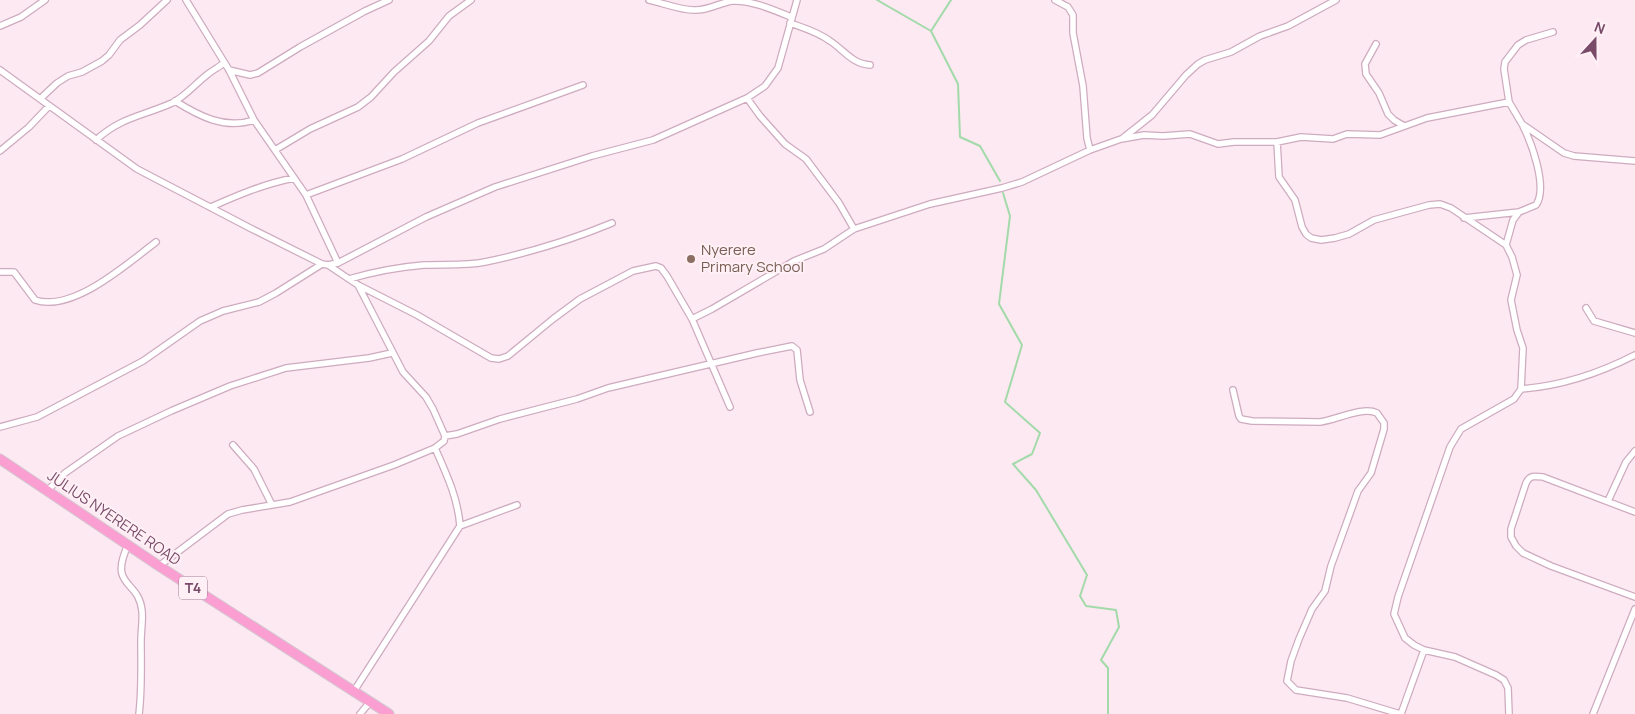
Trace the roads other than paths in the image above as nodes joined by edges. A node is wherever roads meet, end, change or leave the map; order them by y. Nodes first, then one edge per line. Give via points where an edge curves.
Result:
1 (45, 0) edge
2 (167, 0) edge
3 (186, 0) edge
4 (389, 0) edge
5 (649, 0) edge
6 (797, 0) edge
7 (1055, 0) edge
8 (1336, 0) edge
9 (468, 1) edge
10 (790, 20) junction
11 (0, 26) edge
12 (1553, 32) dead end
13 (1376, 44) dead end
14 (224, 63) junction
15 (870, 65) dead end
16 (0, 70) edge
17 (229, 70) junction
18 (583, 85) dead end
19 (747, 98) junction
20 (40, 99) junction
21 (175, 101) junction
22 (1509, 102) junction
23 (49, 106) junction
24 (254, 120) junction
25 (1522, 124) junction
26 (1404, 126) junction
27 (1121, 139) junction
28 (96, 140) junction
29 (1278, 142) junction
30 (275, 150) junction
31 (1090, 150) junction
32 (0, 151) edge
33 (1635, 161) edge
34 (294, 178) junction
35 (306, 195) junction
36 (211, 208) junction
37 (1519, 212) junction
38 (1464, 218) junction
39 (612, 223) dead end
40 (854, 229) junction
41 (156, 242) dead end
42 (1506, 246) junction
43 (338, 263) junction
44 (322, 264) junction
45 (328, 265) junction
46 (0, 272) edge
47 (349, 278) junction
48 (358, 285) junction
49 (1586, 308) dead end
50 (692, 319) junction
51 (1635, 333) edge
52 (392, 353) junction
53 (1635, 355) edge
54 (711, 364) junction
55 (1521, 389) junction
56 (1233, 390) dead end
57 (730, 406) dead end
58 (810, 412) dead end
59 (0, 428) edge
60 (445, 436) junction
61 (233, 445) dead end
62 (435, 448) junction
63 (1635, 450) edge
64 (0, 459) edge
65 (47, 491) junction
66 (1608, 501) junction
67 (272, 505) junction
68 (517, 505) dead end
69 (1635, 512) edge
70 (460, 526) junction
71 (128, 545) junction
72 (159, 566) junction
73 (1635, 597) edge
74 (1635, 609) edge
75 (1424, 650) junction
76 (354, 691) junction
77 (370, 702) junction
78 (139, 714) edge
79 (360, 714) edge
80 (389, 714) edge
81 (1400, 714) edge
82 (1509, 714) edge
83 (1593, 714) edge

1 - 11 street via 21,17
2 - 20 street via 120,40 102,61 68,76
3 - 14 street
4 - 17 street via 258,73 250,75
5 - 10 street via 693,11 742,0
6 - 10 street
7 - 31 street via 1068,7 1074,15 1073,33
8 - 27 street via 1288,26 1198,64 1152,115
9 - 30 street via 449,16 429,41 371,97
10 - 15 street via 831,41 860,64
10 - 19 street via 778,68 765,86
12 - 22 street via 1526,40 1505,62
13 - 26 street via 1365,64 1366,74 1379,92 1388,114
14 - 17 street
14 - 21 street
16 - 20 street
17 - 24 street
18 - 35 street via 478,124 409,156
19 - 40 street via 785,144 806,159
19 - 43 street via 653,140 495,187
20 - 23 street
21 - 24 street via 197,115 216,121 232,124
21 - 28 street via 120,122
22 - 25 street
22 - 26 street via 1427,118
23 - 28 street
23 - 32 street
24 - 30 street
25 - 33 street via 1564,153
25 - 37 street via 1535,153 1540,195 1536,206
26 - 29 street via 1380,134 1347,134 1334,139 1300,136
27 - 29 street via 1190,134 1218,144
27 - 31 street
28 - 36 street via 138,168
29 - 38 street via 1279,177 1295,200 1302,227 1312,238 1335,238 1374,220 1428,205 1446,206
30 - 34 street
31 - 40 street via 1022,182 930,204
34 - 35 street
34 - 36 street via 272,182
35 - 43 street
36 - 44 street
37 - 38 street
37 - 42 street
38 - 42 street
39 - 47 street via 570,240 484,262 422,265
40 - 50 street via 824,249 794,260
41 - 46 street via 100,284 54,301 35,300 14,272
42 - 55 street via 1517,275 1511,300 1523,348
43 - 45 street
44 - 45 street
44 - 59 street via 260,302 223,311 200,321 143,361 38,417
45 - 47 street
47 - 48 street
48 - 50 street via 490,358 499,359 508,356 580,299 633,272 656,266 667,276
48 - 52 street
49 - 51 street via 1594,321
50 - 54 street
52 - 60 street via 409,380 426,397
52 - 65 street via 286,368 230,386 118,436 66,473
53 - 55 street via 1577,379
54 - 57 street
54 - 58 street via 795,347 800,380
54 - 60 street via 608,388
55 - 75 street via 1514,399 1461,429 1450,446 1394,614 1405,638
56 - 81 street via 1241,419 1320,422 1366,410 1377,413 1384,423 1371,473 1358,491 1331,566 1326,591 1312,609 1291,661 1287,681 1296,690 1347,698
60 - 62 street
61 - 67 street via 254,469
62 - 67 street via 290,502
62 - 70 street via 451,485
63 - 66 street
64 - 65 highway, JULIUS NYERERE ROAD / T4
65 - 71 highway, JULIUS NYERERE ROAD / T4
66 - 69 street
66 - 73 street via 1534,475 1526,483 1511,537 1516,546 1532,558
67 - 72 street via 228,514
68 - 70 street
70 - 76 street
71 - 72 highway, JULIUS NYERERE ROAD / T4
71 - 78 street via 120,568 136,594 142,612
72 - 76 highway, JULIUS NYERERE ROAD / T4
74 - 83 street
75 - 81 street
75 - 82 street via 1455,657 1504,680 1509,694
76 - 77 highway, JULIUS NYERERE ROAD / T4
77 - 79 street
77 - 80 highway, JULIUS NYERERE ROAD / T4

